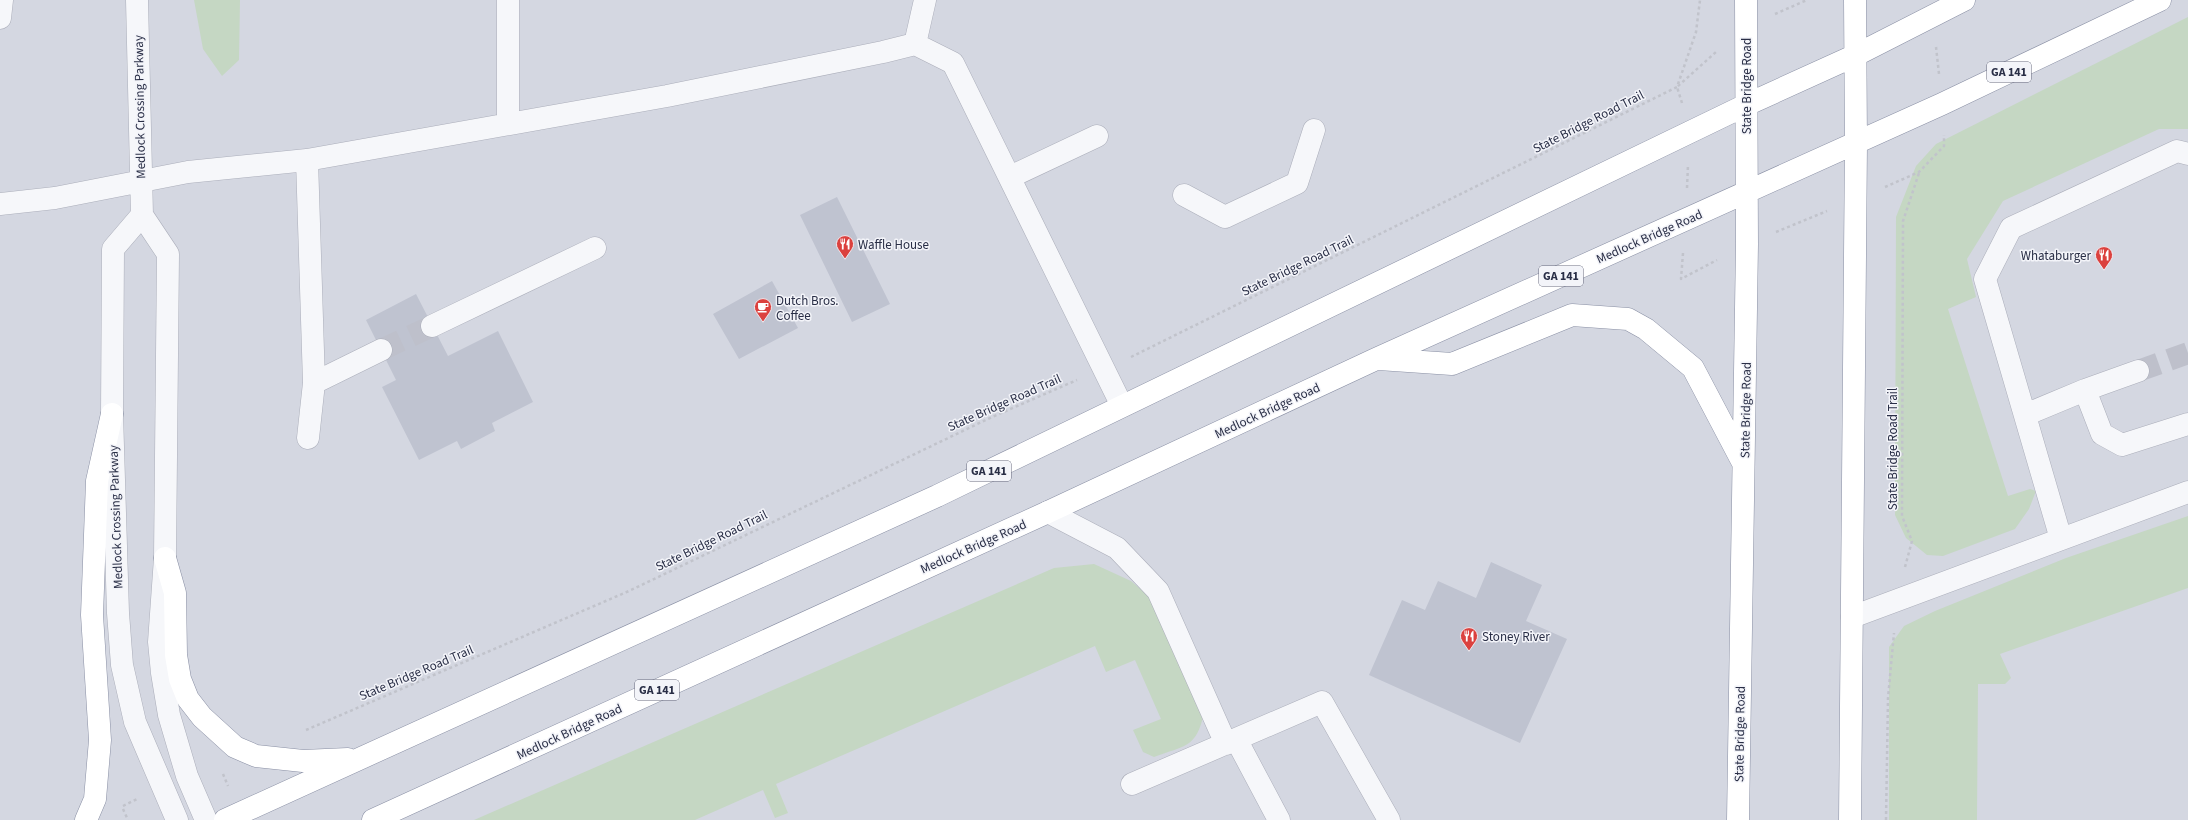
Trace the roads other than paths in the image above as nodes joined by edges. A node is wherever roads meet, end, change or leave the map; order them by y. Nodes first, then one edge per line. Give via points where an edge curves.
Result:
1 (2, 0) edge
2 (137, 0) edge
3 (508, 0) edge
4 (925, 0) edge
5 (1746, 0) edge
6 (1855, 0) edge
7 (1964, 0) edge
8 (2160, 0) edge
9 (0, 18) edge
10 (915, 44) junction
11 (1856, 55) junction
12 (1746, 105) junction
13 (508, 124) junction
14 (1314, 130) dead end
15 (1097, 136) dead end
16 (1856, 143) junction
17 (2188, 154) edge
18 (307, 160) junction
19 (1010, 177) junction
20 (140, 180) junction
21 (1746, 191) junction
22 (1184, 195) dead end
23 (0, 204) edge
24 (142, 215) junction
25 (595, 248) dead end
26 (432, 326) tunnel mouth
27 (381, 350) tunnel mouth
28 (1376, 359) junction
29 (2138, 371) tunnel mouth
30 (314, 383) junction
31 (2085, 390) junction
32 (1122, 406) junction
33 (112, 414) junction
34 (2025, 415) junction
35 (2188, 424) edge
36 (308, 438) dead end
37 (1744, 465) junction
38 (2188, 492) edge
39 (1048, 512) junction
40 (2061, 539) junction
41 (165, 558) junction
42 (1852, 617) junction
43 (1231, 741) junction
44 (361, 758) junction
45 (1132, 784) dead end
46 (397, 814) edge
47 (86, 820) edge
48 (177, 820) edge
49 (206, 820) edge
50 (225, 820) edge
51 (373, 820) edge
52 (1280, 820) edge
53 (1389, 820) edge
54 (1738, 820) edge
55 (1850, 820) edge

1 - 9 street
2 - 20 street, Medlock Crossing Parkway
3 - 13 street
4 - 10 street
5 - 12 highway, State Bridge Road
6 - 11 highway
7 - 11 highway, GA 141
8 - 16 highway, Medlock Bridge Road / GA 141
10 - 13 street via 667,96
10 - 19 street via 953,63
11 - 12 highway, GA 141
11 - 16 highway
12 - 21 highway, State Bridge Road
12 - 32 highway, GA 141
13 - 18 street
14 - 22 street via 1297,183 1225,217
15 - 19 street
16 - 21 highway, Medlock Bridge Road / GA 141
16 - 42 highway
17 - 34 street via 2177,151 2011,228 1985,279
18 - 20 street via 188,172
18 - 30 street
19 - 32 street
20 - 23 street via 55,198
20 - 24 street, Medlock Crossing Parkway
21 - 28 highway, Medlock Bridge Road / GA 141
21 - 37 highway, State Bridge Road via 1748,244
24 - 33 street, Medlock Crossing Parkway via 112,249
24 - 41 street via 168,254
25 - 26 street
27 - 30 street
28 - 37 highway via 1452,364 1572,315 1628,319 1646,329 1693,368
28 - 39 highway, Medlock Bridge Road / GA 141
29 - 31 street
30 - 36 street
31 - 34 street
31 - 35 street via 2102,434 2122,445
32 - 44 highway, GA 141 via 937,496
33 - 47 highway via 97,481 92,615 100,740 95,799
33 - 48 street, Medlock Crossing Parkway via 122,665 135,722
34 - 40 street
37 - 54 highway, State Bridge Road
38 - 40 street
39 - 43 street via 1117,548 1158,591
39 - 46 highway, Medlock Bridge Road / GA 141
40 - 42 street
41 - 44 highway via 175,593 176,655 180,679 188,698 202,717 236,748 256,756 303,761
41 - 49 street via 159,642 162,673 169,715 185,768
42 - 55 highway
43 - 45 street
43 - 52 street
43 - 53 street via 1322,702
44 - 50 highway, GA 141
46 - 51 highway, Medlock Bridge Road / GA 141

